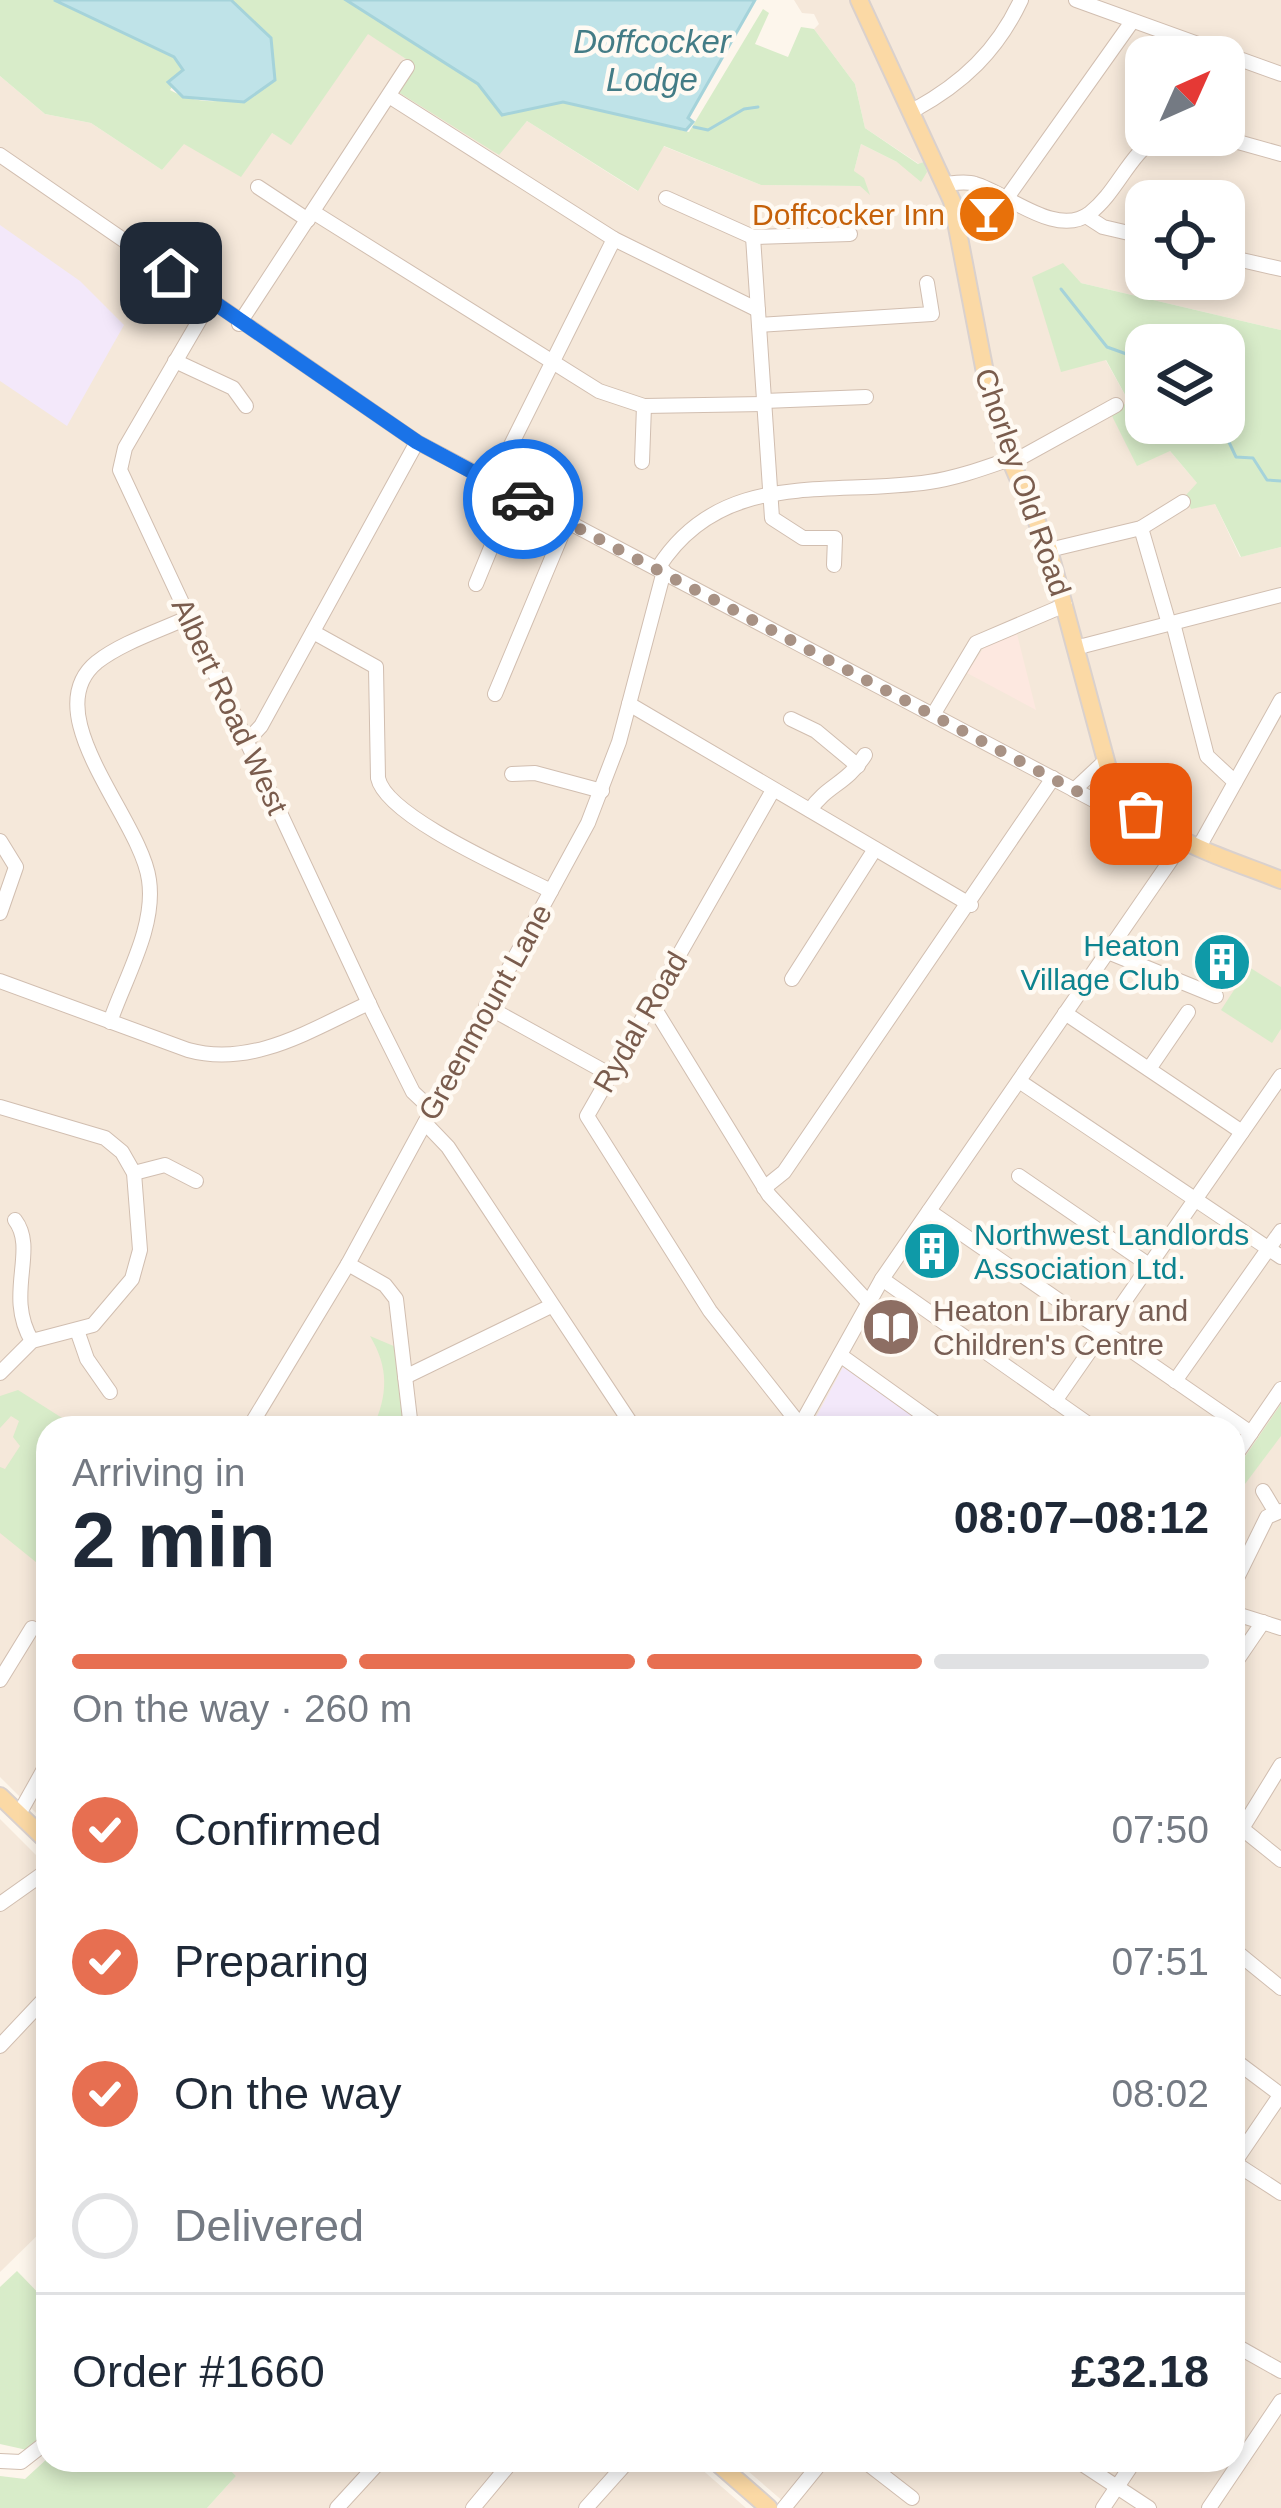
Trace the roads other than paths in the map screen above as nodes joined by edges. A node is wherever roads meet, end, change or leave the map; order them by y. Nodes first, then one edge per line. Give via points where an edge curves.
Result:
1 (860, 0) edge
2 (1021, 0) edge
3 (1086, 2) edge
4 (1131, 22) junction
5 (406, 67) dead end
6 (1281, 74) edge
7 (388, 97) junction
8 (914, 110) junction
9 (1245, 144) edge
10 (0, 154) edge
11 (1281, 154) edge
12 (1134, 156) edge
13 (258, 187) dead end
14 (949, 192) junction
15 (676, 200) dead end
16 (1006, 200) junction
17 (310, 216) junction
18 (1086, 216) junction
19 (1125, 232) edge
20 (753, 237) junction
21 (850, 237) dead end
22 (614, 238) junction
23 (1245, 261) edge
24 (1281, 269) edge
25 (927, 283) dead end
26 (209, 302) junction
27 (759, 317) junction
28 (239, 324) junction
29 (175, 362) junction
30 (552, 363) junction
31 (866, 397) dead end
32 (764, 403) junction
33 (1116, 405) dead end
34 (246, 406) dead end
35 (644, 406) junction
36 (417, 442) junction
37 (1011, 461) junction
38 (642, 462) dead end
39 (492, 483) junction
40 (770, 493) junction
41 (513, 494) junction
42 (1184, 502) dead end
43 (567, 522) junction
44 (1141, 528) junction
45 (1049, 550) junction
46 (834, 565) dead end
47 (661, 570) junction
48 (475, 575) dead end
49 (1281, 595) edge
50 (1065, 604) junction
51 (188, 617) junction
52 (1171, 623) junction
53 (313, 632) junction
54 (1075, 648) junction
55 (496, 694) dead end
56 (1281, 700) edge
57 (629, 704) junction
58 (933, 715) junction
59 (788, 719) dead end
60 (247, 741) junction
61 (1104, 762) junction
62 (512, 774) dead end
63 (1053, 778) junction
64 (1234, 782) junction
65 (773, 790) junction
66 (1074, 790) junction
67 (602, 791) junction
68 (1128, 802) junction
69 (810, 811) junction
70 (0, 841) edge
71 (1191, 844) junction
72 (875, 849) junction
73 (1281, 880) edge
74 (551, 891) junction
75 (970, 905) junction
76 (0, 913) edge
77 (1108, 952) junction
78 (792, 979) dead end
79 (0, 981) edge
80 (1216, 995) dead end
81 (369, 1003) junction
82 (486, 1006) junction
83 (653, 1006) junction
84 (1065, 1013) junction
85 (1189, 1021) dead end
86 (110, 1022) junction
87 (1149, 1069) junction
88 (609, 1074) junction
89 (1281, 1076) edge
90 (1019, 1081) junction
91 (0, 1107) edge
92 (428, 1116) junction
93 (1242, 1132) junction
94 (134, 1173) junction
95 (1018, 1176) dead end
96 (196, 1181) dead end
97 (764, 1188) junction
98 (1197, 1200) junction
99 (929, 1211) junction
100 (26, 1228) dead end
101 (1281, 1231) edge
102 (1275, 1253) edge
103 (348, 1264) junction
104 (1149, 1265) junction
105 (882, 1279) junction
106 (868, 1302) junction
107 (551, 1306) junction
108 (1103, 1331) junction
109 (78, 1333) junction
110 (32, 1341) junction
111 (840, 1355) junction
112 (0, 1373) edge
113 (406, 1378) junction
114 (108, 1380) dead end
115 (1174, 1381) junction
116 (1281, 1389) edge
117 (1055, 1401) junction
118 (256, 1416) edge
119 (410, 1416) edge
120 (624, 1416) edge
121 (792, 1416) edge
122 (806, 1416) edge
123 (925, 1416) edge
124 (1077, 1416) edge
125 (1226, 1416) edge
126 (1245, 1429) edge
127 (1251, 1433) junction
128 (1245, 1442) edge
129 (1262, 1491) dead end
130 (1278, 1511) edge
131 (1245, 1570) edge
132 (1245, 1617) edge
133 (1263, 1622) junction
134 (32, 1628) dead end
135 (1281, 1628) edge
136 (1245, 1648) edge
137 (0, 1680) edge
138 (1281, 1765) edge
139 (36, 1784) edge
140 (0, 1796) edge
141 (19, 1814) junction
142 (1245, 1819) edge
143 (36, 1830) edge
144 (1245, 1831) edge
145 (1281, 1861) edge
146 (36, 1878) edge
147 (0, 1903) edge
148 (1245, 1958) edge
149 (1281, 1988) edge
150 (36, 2007) edge
151 (0, 2046) edge
152 (1245, 2068) edge
153 (1281, 2095) edge
154 (1245, 2146) edge
155 (1245, 2169) edge
156 (1281, 2193) edge
157 (1245, 2351) edge
158 (1281, 2371) edge
159 (1281, 2402) edge
160 (36, 2450) edge
161 (1245, 2455) edge
162 (0, 2461) edge
163 (366, 2472) edge
164 (502, 2472) edge
165 (618, 2472) edge
166 (727, 2472) edge
167 (813, 2472) edge
168 (878, 2472) edge
169 (1094, 2472) edge
170 (1127, 2472) edge
171 (1233, 2472) edge
172 (1117, 2487) junction
173 (912, 2498) edge
174 (337, 2508) edge
175 (473, 2508) edge
176 (586, 2508) edge
177 (770, 2508) edge
178 (784, 2508) edge
179 (1103, 2508) edge
180 (1149, 2508) edge
181 (1209, 2508) edge

1 - 8 main road, Chorley Old Road
2 - 8 street via 962,83
3 - 4 street
4 - 6 street
4 - 16 street
5 - 7 street
7 - 17 street
7 - 22 street
8 - 14 main road, Chorley Old Road
9 - 11 street
10 - 26 street
12 - 18 street
13 - 17 street
14 - 16 street via 972,183
14 - 37 main road, Chorley Old Road via 982,364
15 - 20 street
16 - 18 street via 1066,221
17 - 28 street
17 - 30 street
18 - 19 street
20 - 21 street
20 - 27 street
22 - 27 street
22 - 30 street
23 - 24 street
25 - 27 street via 932,314
26 - 28 street
26 - 29 street, Albert Road West
27 - 32 street
28 - 36 street
29 - 34 street via 239,392
29 - 51 street, Albert Road West via 120,470
30 - 35 street
30 - 39 street
31 - 32 street
32 - 35 street
32 - 40 street
33 - 37 street
35 - 38 street
36 - 39 street
36 - 53 street
37 - 40 street via 929,482
37 - 45 main road, Chorley Old Road
39 - 41 street
40 - 46 street via 776,524 802,538 835,538
40 - 47 street via 726,507 674,548
41 - 43 street
41 - 48 street via 492,554
42 - 44 street
43 - 47 street
43 - 55 street
44 - 45 street
44 - 52 street
45 - 50 main road, Chorley Old Road
47 - 57 street, Greenmount Lane
47 - 58 street
49 - 52 street
50 - 54 main road, Chorley Old Road
50 - 58 street via 976,643
51 - 60 street, Albert Road West
51 - 86 street via 97,662 75,698 83,738 149,879 145,926
52 - 54 street
52 - 64 street via 1207,756
53 - 60 street
53 - 74 street via 376,667 384,794
54 - 61 main road, Chorley Old Road
56 - 64 street
57 - 65 street
57 - 67 street, Greenmount Lane
58 - 63 street
59 - 69 street via 862,761
60 - 81 street, Albert Road West
61 - 66 street
61 - 68 main road, Chorley Old Road
62 - 67 street
63 - 66 street
63 - 75 street
64 - 71 street
65 - 69 street
65 - 83 street, Rydal Road
66 - 68 street via 1107,807
67 - 74 street, Greenmount Lane
68 - 71 main road, Chorley Old Road
69 - 72 street
70 - 76 street via 16,867
71 - 73 main road, Chorley Old Road
71 - 77 street
72 - 75 street
72 - 78 street
74 - 82 street, Greenmount Lane
75 - 97 street via 784,1172
77 - 80 street
77 - 84 street
79 - 86 street
81 - 86 street via 270,1048 232,1055 188,1051
81 - 92 street, Albert Road West
82 - 88 street
82 - 92 street, Greenmount Lane
83 - 88 street, Rydal Road
83 - 97 street
84 - 87 street
84 - 90 street
85 - 87 street
87 - 93 street
88 - 121 street, Rydal Road via 588,1112 590,1124 710,1311
89 - 93 street
90 - 98 street
90 - 99 street
91 - 94 street via 105,1138
92 - 103 street, Greenmount Lane
92 - 107 street, Albert Road West
93 - 98 street
94 - 96 street via 186,1167
94 - 109 street via 145,1259 99,1319
95 - 104 street
97 - 106 street
98 - 102 street
98 - 104 street
99 - 105 street
99 - 108 street
100 - 110 street via 17,1305
101 - 102 street
102 - 115 street
103 - 113 street via 393,1294
103 - 118 street, Greenmount Lane
104 - 108 street
105 - 106 street
105 - 117 street
106 - 111 street
107 - 113 street
107 - 120 street, Albert Road West
108 - 115 street
108 - 117 street
109 - 110 street
109 - 114 street
110 - 112 street
111 - 122 street
111 - 123 street
113 - 119 street
115 - 125 street
116 - 127 street
117 - 124 street
126 - 127 street
127 - 128 street
129 - 130 street
130 - 131 street
132 - 133 street
133 - 135 street
133 - 136 street
134 - 137 street
138 - 142 street
139 - 141 street
140 - 141 main road
141 - 143 main road
144 - 145 street
146 - 147 street
148 - 149 street
150 - 151 street
152 - 153 street
153 - 154 street
155 - 156 street
157 - 158 street
159 - 161 street
160 - 162 street via 21,2462
163 - 174 street
164 - 175 street
165 - 176 street
166 - 177 main road
167 - 178 street
168 - 173 street
169 - 172 street
170 - 172 street
171 - 181 street
172 - 179 street
172 - 180 street

